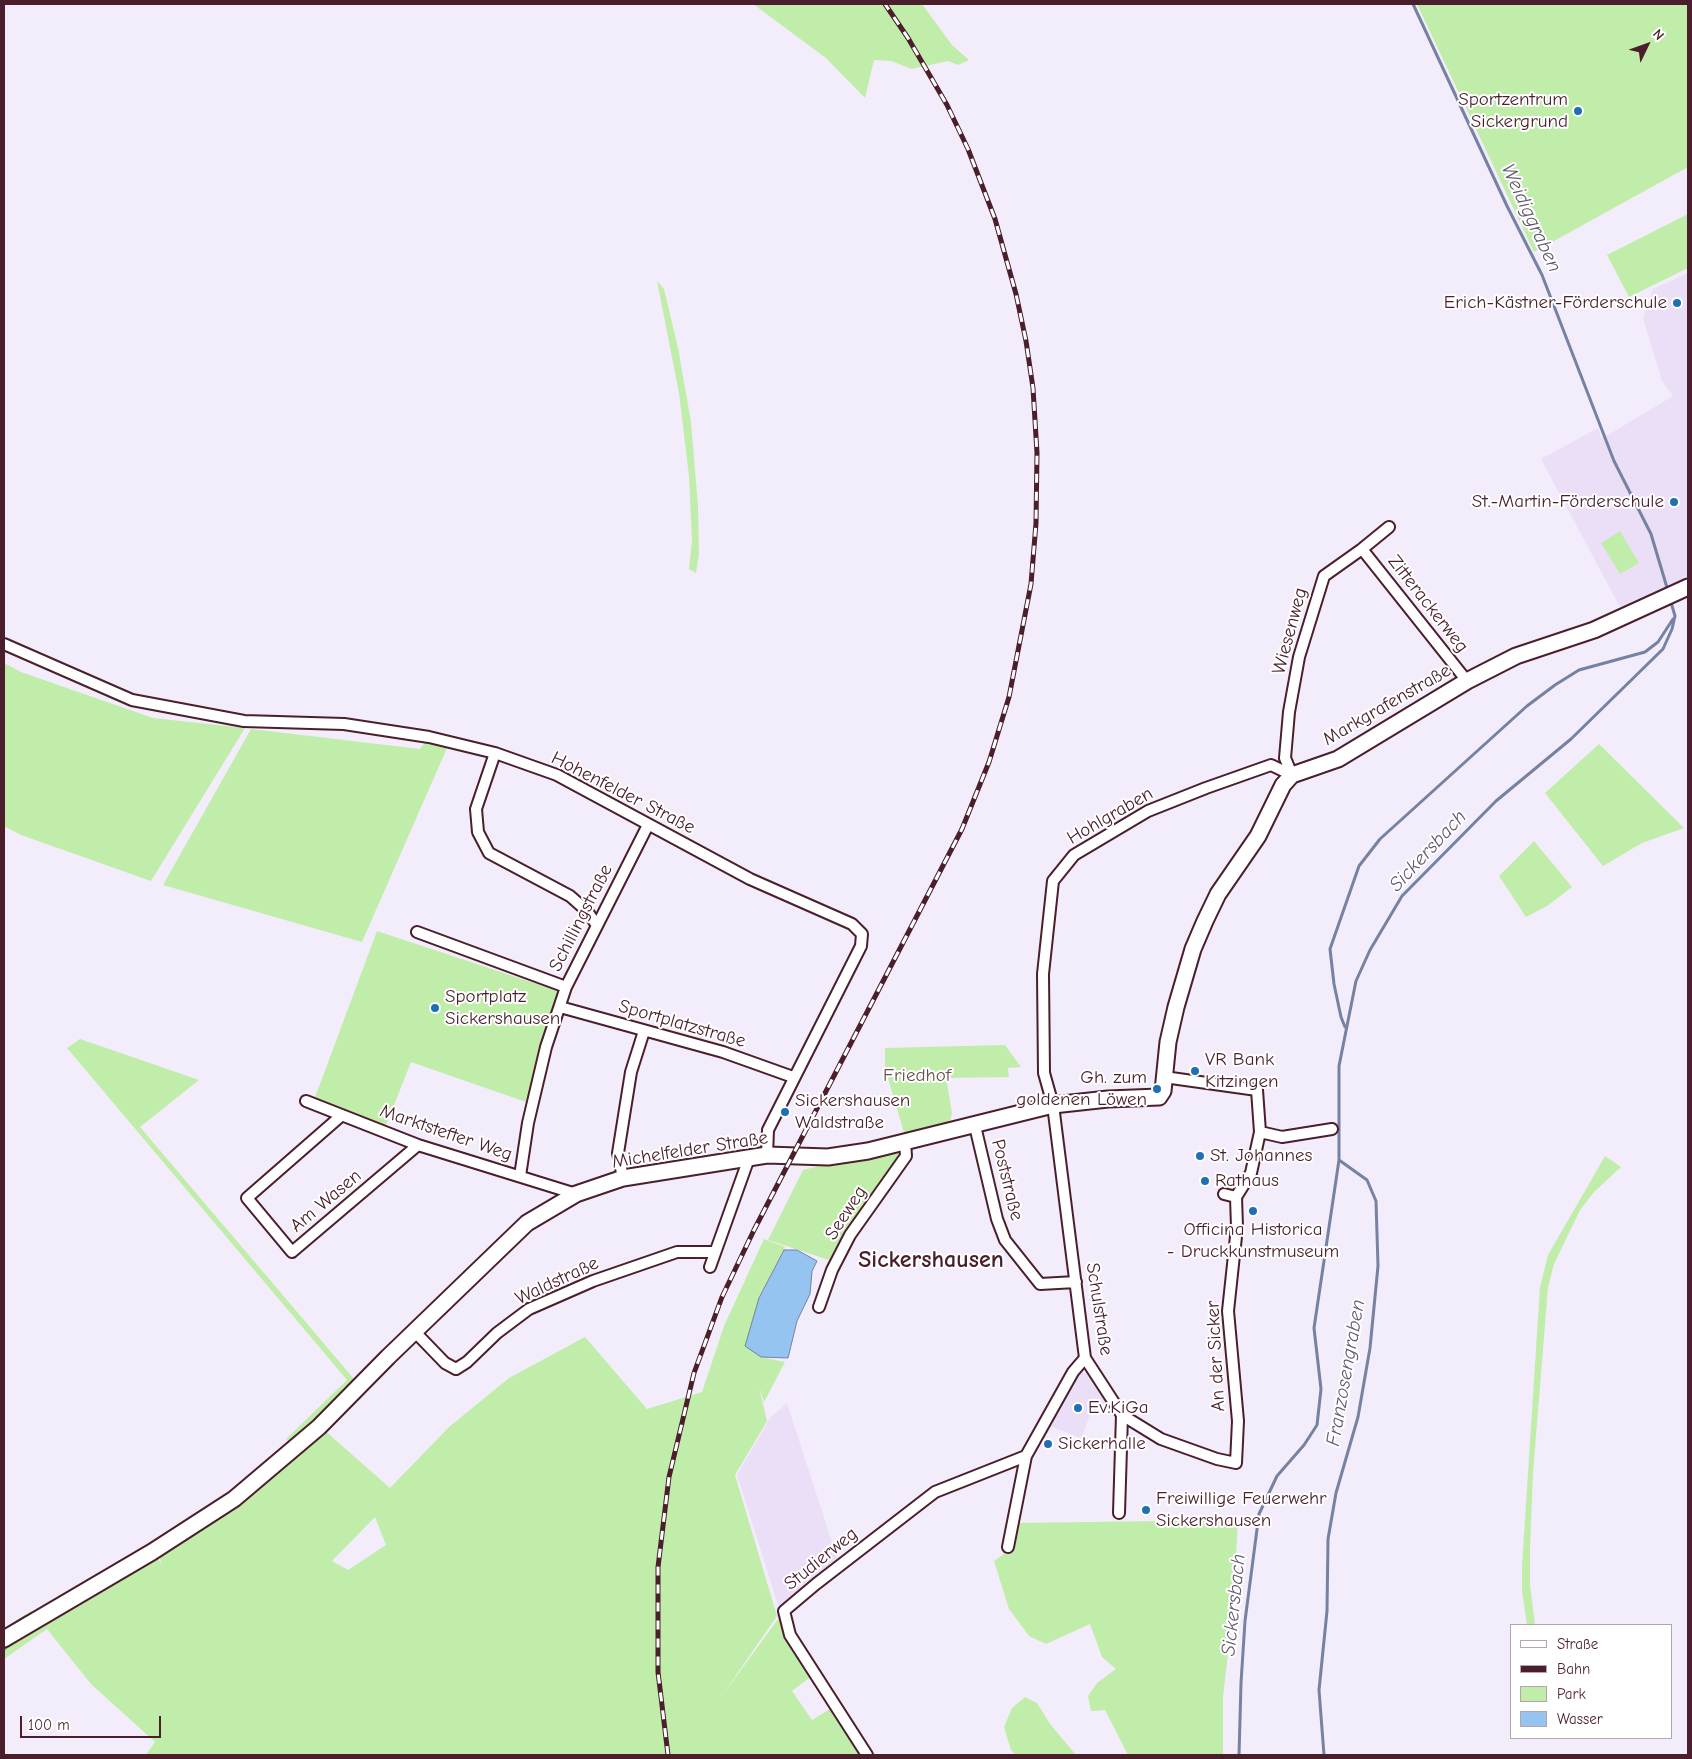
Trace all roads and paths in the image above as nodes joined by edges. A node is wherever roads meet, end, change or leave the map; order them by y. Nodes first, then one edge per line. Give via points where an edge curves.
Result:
1 (1389, 527) dead end
2 (1362, 549) junction
3 (1676, 594) edge
4 (4, 644) edge
5 (1467, 681) junction
6 (495, 753) junction
7 (1292, 775) junction
8 (648, 825) junction
9 (596, 924) junction
10 (417, 932) dead end
11 (566, 987) junction
12 (560, 1007) junction
13 (644, 1031) junction
14 (793, 1077) junction
15 (1164, 1078) junction
16 (306, 1101) dead end
17 (1053, 1105) junction
18 (342, 1116) junction
19 (975, 1126) junction
20 (1332, 1129) dead end
21 (1260, 1132) junction
22 (905, 1142) junction
23 (418, 1145) junction
24 (767, 1155) junction
25 (749, 1158) junction
26 (520, 1176) junction
27 (623, 1178) junction
28 (576, 1194) junction
29 (1224, 1194) dead end
30 (1236, 1197) junction
31 (714, 1252) junction
32 (710, 1267) dead end
33 (1076, 1282) junction
34 (819, 1307) dead end
35 (415, 1332) junction
36 (1085, 1358) junction
37 (1122, 1415) junction
38 (1026, 1456) junction
39 (1236, 1463) joint
40 (1119, 1513) dead end
41 (1008, 1546) dead end
42 (4, 1639) edge
43 (867, 1755) edge

1 - 2 street, Wiesenweg
2 - 5 street, Zitterackerweg
2 - 7 street, Wiesenweg via 1324,576 1299,657 1289,712 1284,758
3 - 5 street, Markgrafenstraße via 1594,630 1516,656
4 - 6 street, Hohenfelder Straße via 132,700 244,721 344,724 429,737
5 - 7 street, Markgrafenstraße via 1338,759
6 - 8 street, Hohenfelder Straße via 557,775
6 - 9 street via 476,809 478,832 488,853 570,896
7 - 15 street via 1204,921 1176,1007
7 - 17 street, Hohlgraben via 1271,765 1148,811 1074,855 1053,881 1043,974 1044,1074
8 - 9 street, Schillingstraße
8 - 14 street, Hohenfelder Straße via 750,878 852,924 862,934 861,946
9 - 11 street, Schillingstraße
10 - 11 street
11 - 12 street, Schillingstraße
12 - 13 street, Sportplatzstraße
12 - 26 street, Schillingstraße via 546,1047 528,1123
13 - 14 street, Sportplatzstraße via 723,1052
13 - 27 street via 630,1072 618,1153
14 - 24 street, Hohenfelder Straße via 768,1130
15 - 17 street, Michelfelder Straße via 1159,1097
15 - 21 street via 1257,1090
16 - 18 street, Marktstefter Weg
17 - 19 street, Michelfelder Straße
17 - 33 street, Schulstraße
18 - 23 street, Marktstefter Weg
18 - 23 street, Am Wasen via 247,1198 292,1252
19 - 22 street, Michelfelder Straße
19 - 33 street, Poststraße via 996,1220 1005,1240 1040,1284
20 - 21 street via 1282,1136
21 - 30 street via 1251,1173
22 - 24 street, Michelfelder Straße via 828,1157
22 - 34 street, Seeweg via 906,1156 850,1236 832,1270
23 - 26 street, Marktstefter Weg
24 - 25 street, Michelfelder Straße
25 - 27 street, Michelfelder Straße
25 - 31 street
26 - 28 street, Marktstefter Weg
27 - 28 street, Michelfelder Straße
28 - 35 street, Michelfelder Straße via 527,1223
29 - 30 street
30 - 39 street, An der Sicker via 1237,1227 1228,1311 1238,1421
31 - 32 street
31 - 35 street, Waldstraße via 677,1252 593,1281 538,1305 496,1333 467,1362 456,1368 445,1363
33 - 36 street, Schulstraße
35 - 42 street, Michelfelder Straße via 319,1427 234,1499 152,1552
36 - 37 street, Schulstraße
36 - 38 street via 1070,1377
37 - 39 street, Schulstraße via 1161,1439
37 - 40 street
38 - 41 street
38 - 43 street, Studierweg via 935,1492 784,1611 790,1635

